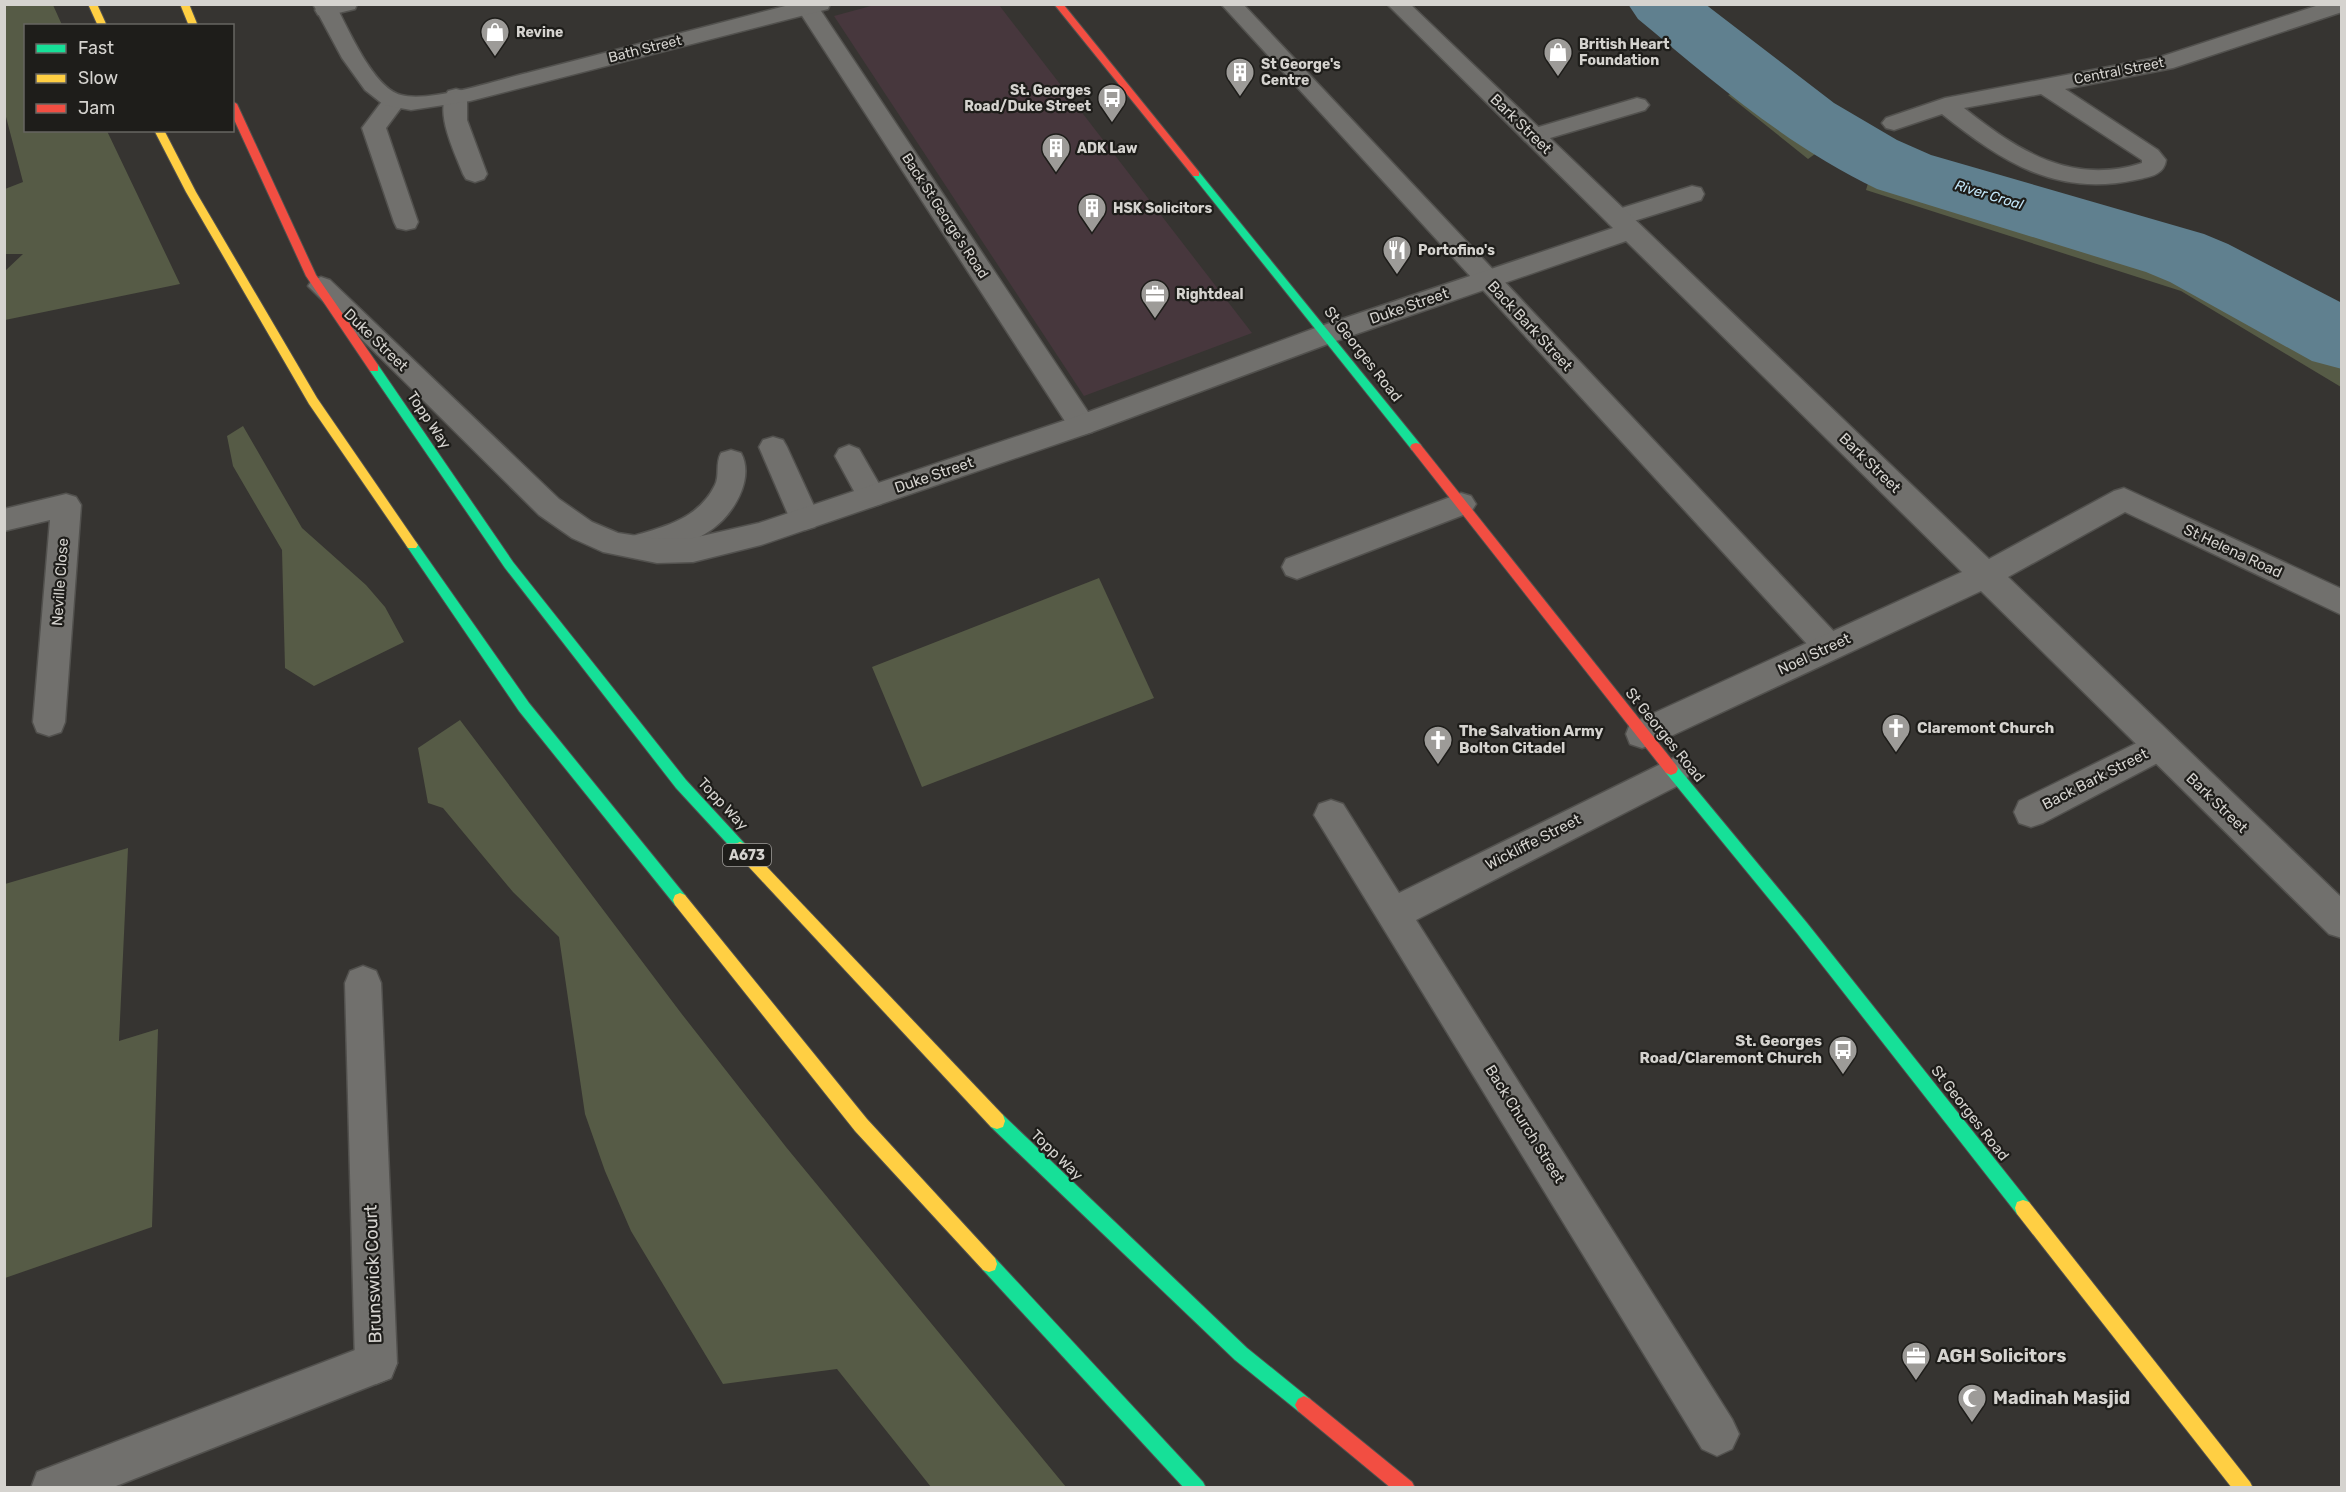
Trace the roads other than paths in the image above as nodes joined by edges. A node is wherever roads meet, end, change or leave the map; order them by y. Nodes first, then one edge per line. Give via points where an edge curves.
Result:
1 (92, 4) edge
2 (184, 4) edge
3 (1058, 4) edge
4 (1231, 4) edge
5 (1397, 4) edge
6 (2268, 4) edge
7 (332, 6) edge
8 (814, 6) edge
9 (2342, 6) edge
10 (2293, 21) junction
11 (102, 24) edge
12 (193, 24) edge
13 (2043, 85) junction
14 (463, 95) junction
15 (394, 101) junction
16 (1637, 105) dead end
17 (1945, 105) junction
18 (234, 108) edge
19 (1894, 123) dead end
20 (160, 132) edge
21 (1533, 136) junction
22 (475, 174) dead end
23 (1692, 194) dead end
24 (406, 222) dead end
25 (1625, 224) junction
26 (311, 276) junction
27 (1487, 280) junction
28 (1327, 334) junction
29 (1082, 425) junction
30 (773, 447) dead end
31 (849, 456) dead end
32 (731, 461) dead end
33 (871, 496) junction
34 (2124, 499) joint
35 (1461, 504) junction
36 (805, 519) junction
37 (4, 520) edge
38 (634, 547) junction
39 (1297, 567) dead end
40 (1986, 575) junction
41 (2342, 603) edge
42 (1829, 647) junction
43 (49, 722) dead end
44 (1642, 734) junction
45 (2159, 746) junction
46 (1672, 772) junction
47 (2031, 812) dead end
48 (1331, 815) dead end
49 (1394, 913) junction
50 (2342, 922) edge
51 (363, 983) dead end
52 (1717, 1434) dead end
53 (2243, 1487) edge
54 (53, 1488) edge
55 (1197, 1488) edge
56 (1406, 1488) edge

1 - 11 main road
2 - 12 main road
3 - 28 main road, St Georges Road
4 - 27 street, Back Bark Street
5 - 21 street, Bark Street
6 - 10 street
7 - 15 street via 367,79 381,95
8 - 14 street, Bath Street
8 - 29 street, Back St George's Road
9 - 10 street, Central Street
10 - 13 street, Central Street via 2165,63
13 - 17 street, Central Street
13 - 17 street via 2150,154 2153,167 2122,176 2091,177 2054,171 2031,164 1997,144
14 - 15 street, Bath Street
14 - 22 street via 455,120
15 - 24 street via 374,128
16 - 21 street
17 - 19 street, Central Street
18 - 26 main road, Topp Way / A673
20 - 55 main road via 313,401 524,707 861,1125
21 - 25 street, Bark Street
23 - 25 street, Duke Street
25 - 27 street, Duke Street
25 - 40 street, Bark Street
26 - 38 street, Duke Street via 549,507 582,530 614,544
26 - 56 main road, Topp Way / A673 via 509,565 681,784 972,1098 1242,1354
27 - 28 street, Duke Street
27 - 42 street, Back Bark Street
28 - 29 street, Duke Street
28 - 35 main road, St Georges Road
29 - 33 street, Duke Street
30 - 36 street
31 - 33 street
32 - 38 street via 731,482 718,506 701,522 679,534
33 - 36 street, Duke Street
34 - 40 street, Noel Street
34 - 41 street, St Helena Road
35 - 39 street
35 - 44 main road, St Georges Road
36 - 38 street, Duke Street via 693,550
37 - 43 street, Neville Close via 66,505
40 - 42 street, Noel Street
40 - 45 street, Bark Street
42 - 44 street, Noel Street
44 - 46 main road, St Georges Road
45 - 47 street, Back Bark Street
45 - 50 street, Bark Street
46 - 49 street, Wickliffe Street
46 - 53 main road, St Georges Road via 1802,928
48 - 49 street, Back Church Street
49 - 52 street, Back Church Street
51 - 54 street, Brunswick Court via 376,1364

